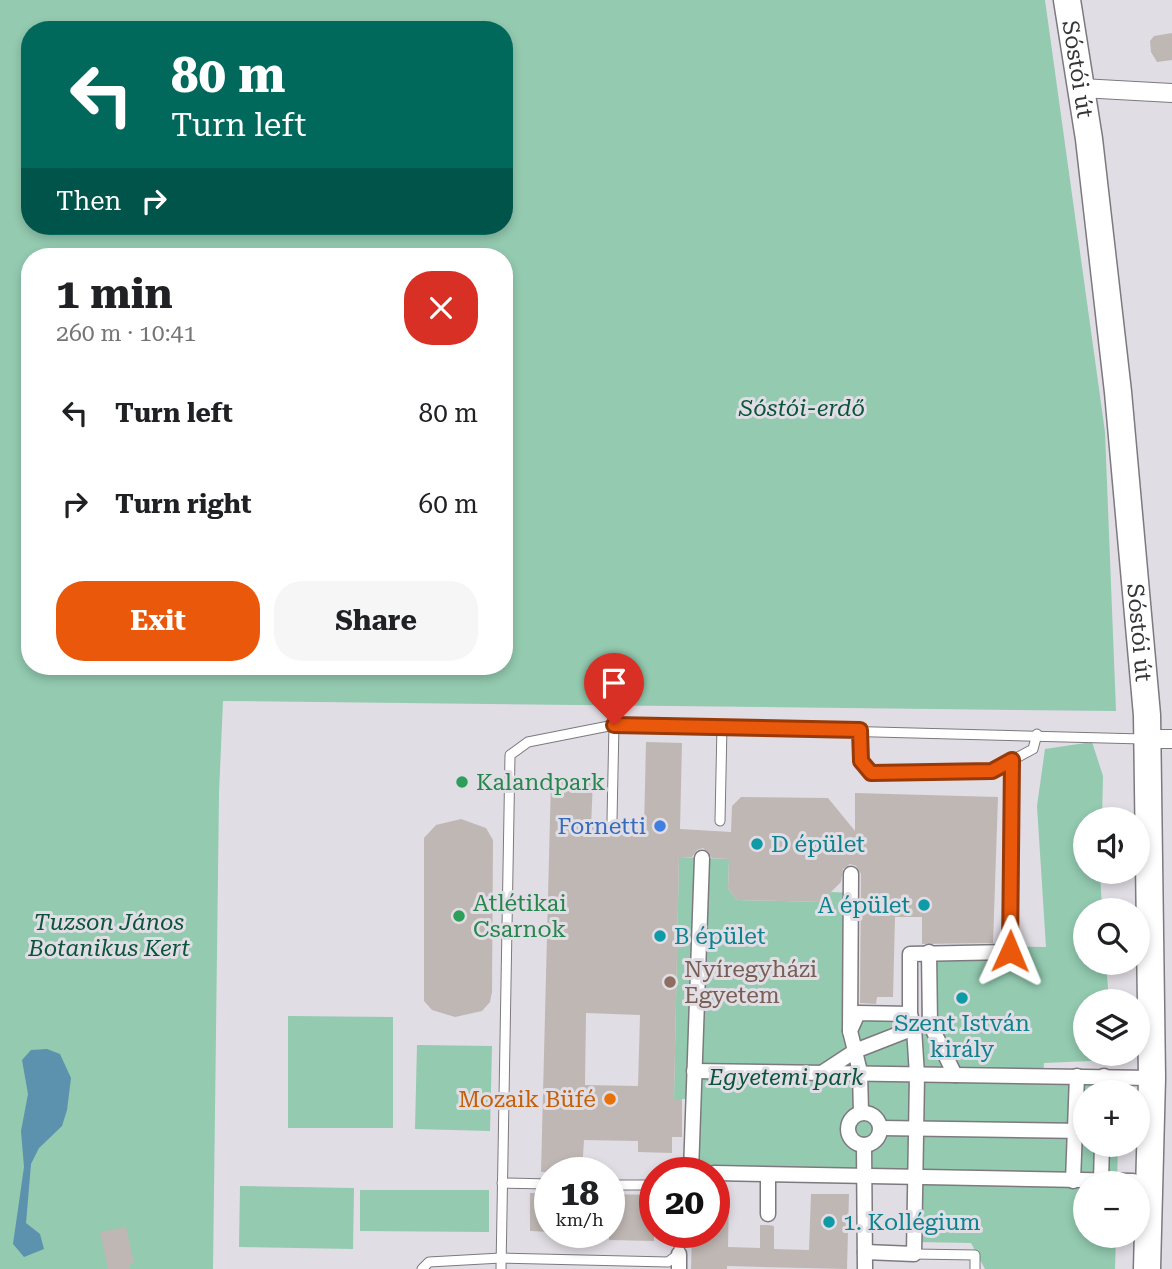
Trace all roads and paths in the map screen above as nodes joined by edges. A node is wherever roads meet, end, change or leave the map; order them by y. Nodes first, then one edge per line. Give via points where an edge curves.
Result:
1 (1067, 0) edge
2 (1081, 88) junction
3 (1172, 93) edge
4 (614, 725) junction
5 (722, 726) junction
6 (860, 730) junction
7 (1037, 734) junction
8 (1160, 739) edge
9 (1012, 760) junction
10 (612, 820) dead end
11 (720, 821) dead end
12 (702, 858) dead end
13 (851, 874) dead end
14 (1010, 951) joint
15 (929, 952) junction
16 (912, 1021) junction
17 (930, 1021) junction
18 (850, 1031) junction
19 (855, 1051) junction
20 (694, 1071) junction
21 (823, 1072) junction
22 (860, 1072) junction
23 (917, 1075) junction
24 (955, 1075) junction
25 (1077, 1076) junction
26 (1104, 1076) junction
27 (1152, 1078) junction
28 (1077, 1080) edge
29 (1104, 1080) edge
30 (1150, 1092) edge
31 (861, 1113) junction
32 (881, 1128) junction
33 (917, 1129) junction
34 (1073, 1131) edge
35 (864, 1146) junction
36 (691, 1157) edge
37 (1145, 1157) edge
38 (730, 1174) edge
39 (768, 1175) junction
40 (865, 1177) junction
41 (915, 1179) junction
42 (1073, 1181) edge
43 (502, 1183) junction
44 (534, 1184) edge
45 (768, 1214) dead end
46 (865, 1252) junction
47 (914, 1254) junction
48 (501, 1258) junction
49 (679, 1261) edge
50 (422, 1269) edge
51 (501, 1269) edge
52 (865, 1269) edge
53 (975, 1269) edge
54 (1147, 1269) edge

1 - 2 main road, Sóstói út
2 - 3 street
2 - 8 main road, Sóstói út
4 - 5 lane
4 - 10 lane
4 - 43 lane via 528,742 510,755
5 - 6 lane
5 - 11 lane
6 - 7 lane
6 - 9 lane via 861,761 871,773 992,771
7 - 8 lane
7 - 9 lane via 1033,748
8 - 27 main road, Sóstói út
9 - 14 lane
12 - 20 street
13 - 18 street
14 - 15 street
15 - 16 street via 910,954
15 - 17 street
16 - 17 street
16 - 18 street via 858,1013
16 - 19 street
16 - 23 street
17 - 24 street
18 - 19 street
19 - 21 street
19 - 22 street
20 - 21 street
20 - 36 street
21 - 22 street
22 - 23 street
22 - 31 street
23 - 24 street
23 - 33 street
24 - 25 street
25 - 26 street
25 - 28 street
26 - 27 street
26 - 29 street
27 - 30 main road, Sóstói út
31 - 32 street via 876,1118
31 - 35 street via 852,1118 848,1133
32 - 33 street
32 - 35 street via 878,1138
33 - 34 street
33 - 41 street
35 - 40 street
37 - 54 main road, Sóstói út
38 - 39 street
39 - 40 street
39 - 45 street
40 - 41 street
40 - 46 street
41 - 42 street
41 - 47 street
43 - 44 lane
43 - 48 lane
46 - 47 street
46 - 52 street
47 - 53 lane via 975,1255
48 - 49 lane
48 - 50 lane via 429,1262
48 - 51 lane

